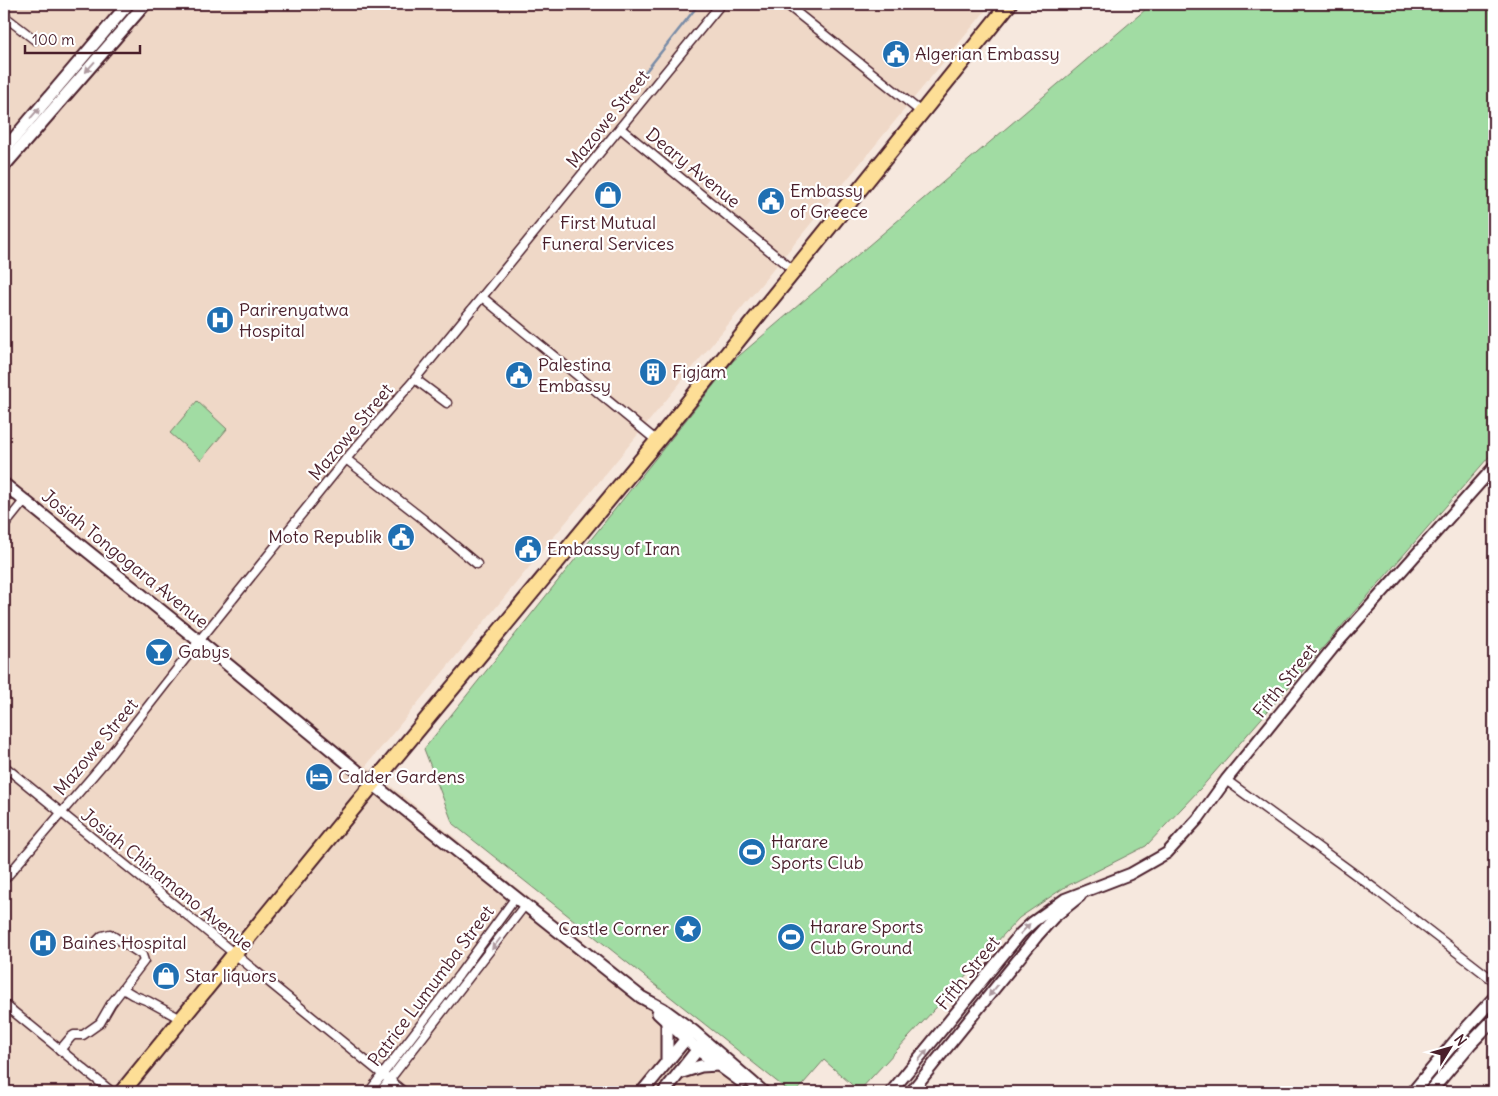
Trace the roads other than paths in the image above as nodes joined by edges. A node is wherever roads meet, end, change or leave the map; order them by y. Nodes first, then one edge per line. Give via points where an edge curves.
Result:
1 (128, 4) edge
2 (145, 4) edge
3 (720, 4) edge
4 (786, 4) edge
5 (1009, 4) edge
6 (4, 16) edge
7 (35, 40) dead end
8 (921, 112) junction
9 (620, 128) junction
10 (4, 150) edge
11 (4, 166) edge
12 (793, 270) junction
13 (482, 297) junction
14 (415, 379) junction
15 (447, 404) dead end
16 (657, 441) junction
17 (346, 459) junction
18 (1494, 467) edge
19 (4, 484) edge
20 (24, 501) junction
21 (4, 526) edge
22 (477, 564) dead end
23 (199, 641) junction
24 (4, 766) edge
25 (1226, 780) junction
26 (373, 784) junction
27 (60, 813) junction
28 (4, 880) edge
29 (1085, 892) junction
30 (521, 901) junction
31 (95, 943) dead end
32 (234, 954) junction
33 (1494, 981) edge
34 (123, 989) junction
35 (640, 997) junction
36 (1494, 998) edge
37 (4, 1004) edge
38 (182, 1019) junction
39 (1494, 1020) edge
40 (667, 1021) junction
41 (689, 1035) junction
42 (701, 1045) junction
43 (60, 1050) junction
44 (667, 1061) junction
45 (718, 1065) junction
46 (680, 1073) junction
47 (382, 1075) junction
48 (390, 1081) junction
49 (112, 1092) edge
50 (122, 1092) edge
51 (369, 1092) edge
52 (380, 1092) edge
53 (404, 1092) edge
54 (642, 1092) edge
55 (664, 1092) edge
56 (757, 1092) edge
57 (763, 1092) edge
58 (891, 1092) edge
59 (911, 1092) edge
60 (1413, 1092) edge
61 (1430, 1092) edge

10 -> 1 main road
2 -> 11 main road
3 - 9 street, Mazowe Street
4 - 8 street
5 - 8 highway
6 - 7 street
8 - 12 highway
9 - 12 street, Deary Avenue
9 - 13 street, Mazowe Street
12 - 16 highway
13 - 14 street, Mazowe Street
13 - 16 street
14 - 15 street
14 - 17 street, Mazowe Street
16 - 26 highway
17 - 22 street
17 - 23 street, Mazowe Street
18 - 25 street, Fifth Street via 1332,649
19 - 20 main road, Josiah Tongogara Avenue
20 - 21 street
20 - 23 main road, Josiah Tongogara Avenue
23 - 26 main road, Josiah Tongogara Avenue
23 - 27 street, Mazowe Street via 103,764
24 - 27 street, Josiah Chinamano Avenue
25 - 29 street, Fifth Street via 1198,819 1167,853 1130,874
25 - 33 street
26 - 30 main road, Josiah Tongogara Avenue
26 - 32 highway
27 - 28 street, Mazowe Street
27 - 32 street, Josiah Chinamano Avenue
58 -> 29 street, Fifth Street via 1021,933 1065,899
29 -> 59 street, Fifth Street via 1054,917 1037,936
30 - 35 main road, Josiah Tongogara Avenue
30 - 47 street, Patrice Lumumba Street
30 -> 48 street, Patrice Lumumba Street
31 - 34 street via 110,934 142,955 144,961
32 - 38 highway
32 - 47 street, Josiah Chinamano Avenue
34 - 38 street
34 - 43 street via 100,1023 83,1035 71,1037
35 - 40 main road
35 - 41 main road, Josiah Tongogara Avenue via 663,1009
36 - 60 main road
37 - 43 street
38 - 50 highway
39 - 61 main road
40 - 41 main road
40 - 44 main road
41 - 42 main road
41 - 44 main road
42 - 45 main road
42 - 46 main road
42 - 57 main road
43 - 49 street
44 - 54 main road
45 - 46 main road
45 - 56 main road
46 - 55 main road
47 - 48 street, Josiah Chinamano Avenue
47 - 51 street, Patrice Lumumba Street
48 - 52 street, Patrice Lumumba Street
48 - 53 street, Josiah Chinamano Avenue

